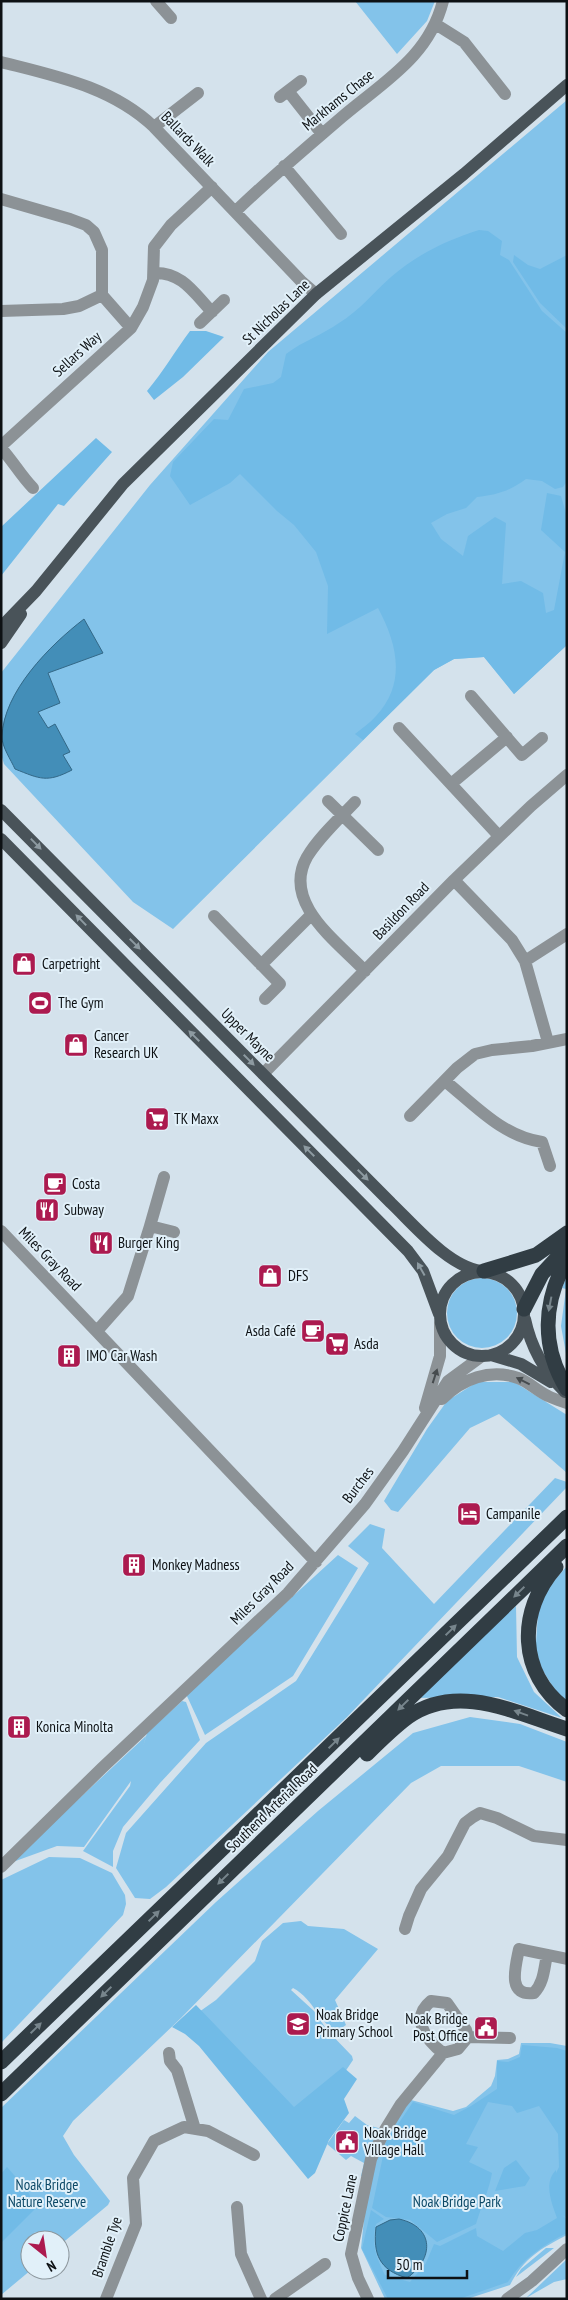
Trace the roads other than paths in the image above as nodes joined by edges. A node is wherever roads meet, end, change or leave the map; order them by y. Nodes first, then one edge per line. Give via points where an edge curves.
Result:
1 (156, 1) edge
2 (443, 1) edge
3 (171, 18) dead end
4 (436, 25) junction
5 (1, 62) edge
6 (301, 81) dead end
7 (567, 85) edge
8 (198, 93) dead end
9 (505, 94) dead end
10 (154, 127) junction
11 (322, 134) junction
12 (284, 166) junction
13 (212, 186) junction
14 (1, 199) edge
15 (236, 211) junction
16 (341, 234) dead end
17 (154, 273) junction
18 (316, 294) junction
19 (102, 295) junction
20 (224, 300) dead end
21 (1, 311) edge
22 (212, 312) junction
23 (200, 324) dead end
24 (131, 328) junction
25 (3, 443) edge
26 (33, 488) dead end
27 (36, 591) junction
28 (1, 627) edge
29 (1, 643) edge
30 (471, 696) dead end
31 (399, 728) dead end
32 (507, 737) junction
33 (542, 738) dead end
34 (565, 781) edge
35 (451, 784) junction
36 (328, 801) dead end
37 (355, 802) dead end
38 (1, 810) edge
39 (343, 816) junction
40 (499, 836) junction
41 (1, 838) edge
42 (378, 850) dead end
43 (454, 880) junction
44 (312, 915) junction
45 (214, 916) dead end
46 (567, 934) edge
47 (525, 961) junction
48 (261, 966) junction
49 (365, 971) junction
50 (265, 999) dead end
51 (567, 1039) edge
52 (548, 1042) junction
53 (263, 1074) junction
54 (445, 1081) junction
55 (410, 1116) dead end
56 (550, 1166) dead end
57 (164, 1177) dead end
58 (150, 1226) junction
59 (1, 1231) edge
60 (174, 1232) dead end
61 (567, 1233) edge
62 (567, 1247) edge
63 (567, 1259) edge
64 (482, 1271) junction
65 (524, 1313) junction
66 (440, 1318) junction
67 (97, 1331) junction
68 (486, 1356) junction
69 (565, 1391) edge
70 (567, 1403) edge
71 (420, 1423) junction
72 (567, 1517) edge
73 (567, 1546) edge
74 (567, 1555) edge
75 (316, 1562) junction
76 (567, 1710) edge
77 (567, 1728) edge
78 (567, 1840) edge
79 (244, 1858) junction
80 (1, 1867) edge
81 (405, 1929) dead end
82 (547, 1955) dead end
83 (567, 1958) edge
84 (468, 2037) junction
85 (510, 2038) dead end
86 (169, 2053) dead end
87 (443, 2053) junction
88 (1, 2062) edge
89 (1, 2094) edge
90 (195, 2129) junction
91 (254, 2155) dead end
92 (237, 2207) dead end
93 (567, 2249) edge
94 (325, 2264) dead end
95 (105, 2298) edge
96 (261, 2299) edge
97 (275, 2299) edge
98 (368, 2299) edge
99 (507, 2299) edge

1 - 3 street
2 - 4 street, Markhams Chase
4 - 9 street via 464,42
4 - 11 street, Markhams Chase via 411,60
5 - 10 street, Ballards Walk via 95,88 137,111
6 - 11 street via 284,94
7 - 18 main road, St Nicholas Lane
8 - 10 street
10 - 13 street, Ballards Walk
11 - 12 street, Markhams Chase
12 - 15 street, Markhams Chase
12 - 16 street
13 - 15 street, Ballards Walk
13 - 17 street, Sellars Way via 159,238 152,254
14 - 19 street via 70,219 94,232 102,250
15 - 18 street, Ballards Walk
17 - 22 street via 166,272 179,277
17 - 24 street, Sellars Way via 149,294
18 - 27 main road, St Nicholas Lane via 123,484
19 - 21 street via 79,306
19 - 24 street
20 - 22 street
22 - 23 street
24 - 25 street, Sellars Way
25 - 26 street
27 - 28 main road, St Nicholas Lane
27 - 29 main road, St Nicholas Lane
30 - 32 street
31 - 35 street
32 - 33 street via 522,755
32 - 35 street
34 - 40 street, Basildon Road
35 - 40 street
36 - 39 street
37 - 39 street
38 -> 53 main road, Upper Mayne
39 - 42 street
39 - 44 street via 307,858 300,879 304,900
40 - 43 street, Basildon Road
66 -> 41 main road via 423,1271 408,1251
43 - 47 street via 512,940
43 - 49 street, Basildon Road
44 - 48 street
44 - 49 street
45 - 48 street
46 - 47 street
47 - 52 street
48 - 50 street via 280,984
49 - 53 street, Basildon Road
51 - 52 street
52 - 54 street via 475,1054
53 -> 64 main road, Upper Mayne via 441,1250 462,1265
54 - 55 street
54 - 56 street via 495,1124 524,1139 542,1142
57 - 58 street
58 - 60 street
58 - 67 street via 128,1296
59 - 67 street, Miles Gray Road
61 - 64 highway via 536,1255
62 - 65 highway via 542,1274
63 -> 69 highway via 549,1304 548,1330 554,1362
64 - 65 main road via 498,1274 512,1283 519,1292
64 - 66 main road via 461,1276 451,1284 444,1294
65 - 68 main road via 517,1338 501,1352
65 - 69 main road via 536,1354 549,1375
66 - 68 main road via 443,1332 452,1345 466,1353
71 -> 66 street, Burches via 438,1368 442,1344
67 - 75 street, Miles Gray Road
68 - 69 main road via 521,1364
68 - 71 street, Burches via 448,1381
70 -> 71 street via 547,1396 517,1378 485,1375 455,1387
71 - 75 street, Burches via 365,1504
88 -> 72 highway, Southend Arterial Road
73 -> 79 highway, Southend Arterial Road
74 - 76 highway via 538,1590 528,1626 533,1666 544,1686
75 - 80 street, Miles Gray Road via 288,1593
77 -> 79 highway via 491,1703 454,1701 434,1705 400,1723 328,1791
78 - 81 street via 534,1836 497,1818 480,1814 473,1816 465,1823 448,1856 421,1889
79 -> 89 highway, Southend Arterial Road
82 - 83 street
84 - 85 street
84 - 87 street, Coppice Lane via 458,2049
84 - 87 street via 447,2003 431,2002 423,2008 420,2016 422,2028
86 - 90 street via 178,2070
87 - 98 street, Coppice Lane via 401,2104 371,2159 351,2254
90 - 91 street, Bramble Tye via 208,2131
90 - 95 street, Bramble Tye via 184,2127 154,2141 133,2178 136,2224
92 - 96 street via 241,2254
93 - 99 street via 532,2282
94 - 97 street

